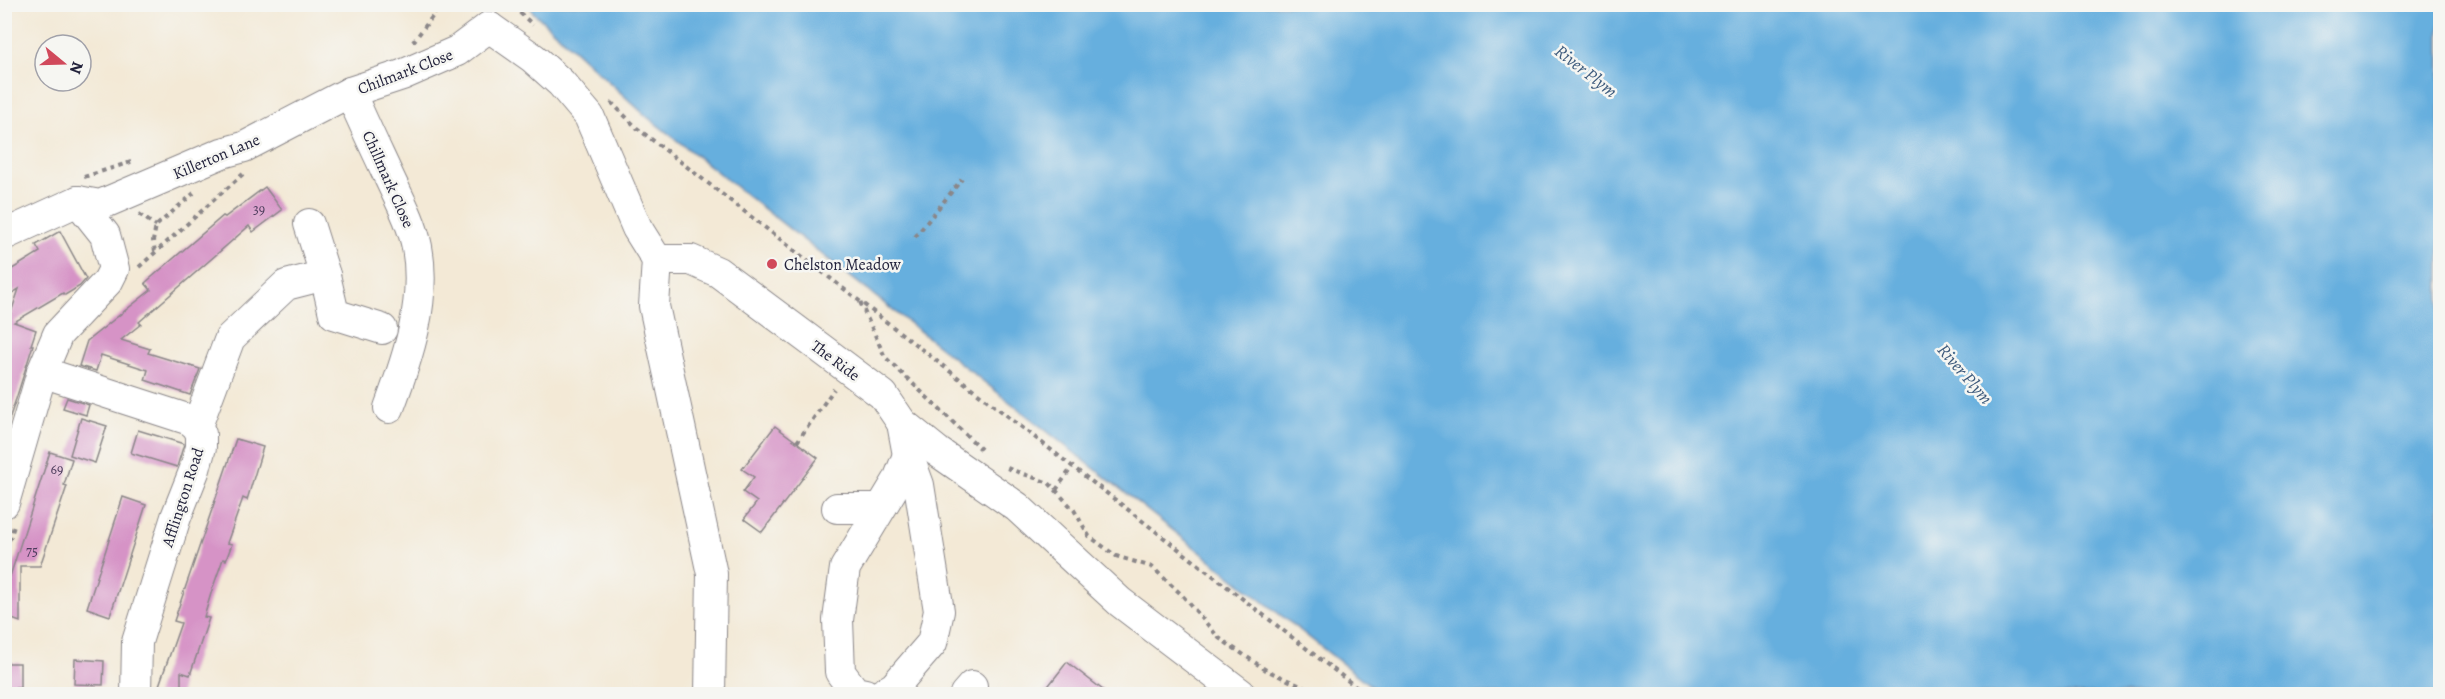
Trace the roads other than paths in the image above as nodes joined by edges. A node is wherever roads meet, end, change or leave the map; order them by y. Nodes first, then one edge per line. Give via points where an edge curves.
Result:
1 (490, 16) edge
2 (350, 92) junction
3 (78, 201) junction
4 (309, 224) dead end
5 (4, 235) edge
6 (657, 260) junction
7 (325, 275) junction
8 (382, 329) dead end
9 (42, 372) junction
10 (388, 408) dead end
11 (16, 420) edge
12 (902, 423) junction
13 (197, 426) junction
14 (908, 455) junction
15 (4, 503) edge
16 (837, 508) dead end
17 (880, 508) junction
18 (136, 694) edge
19 (710, 694) edge
20 (865, 694) edge
21 (882, 694) edge
22 (1241, 694) edge

1 - 2 street, Chilmark Close via 457,51
1 - 6 street via 561,83 589,116 637,228
2 - 3 street, Killerton Lane via 244,147 100,205
2 - 10 street, Chillmark Close via 417,247 418,309
3 - 5 street, Killerton Lane
3 - 9 street via 105,235 114,269 108,281 58,334
4 - 7 street
6 - 12 street, The Ride via 691,260 718,272 883,395
6 - 19 street via 654,306 712,574
7 - 8 street via 334,314
7 - 13 street via 286,285 231,338
9 - 11 street
9 - 13 street, Afflington Road via 190,420
11 - 15 street
12 - 14 street
12 - 22 street, The Ride via 1017,507 1120,602
13 - 18 street, Afflington Road via 201,447 195,469 176,517 138,642
14 - 17 street
14 - 21 street via 919,485 939,611 932,643 894,687
16 - 17 street
17 - 20 street via 845,568 838,621 840,672 855,692

